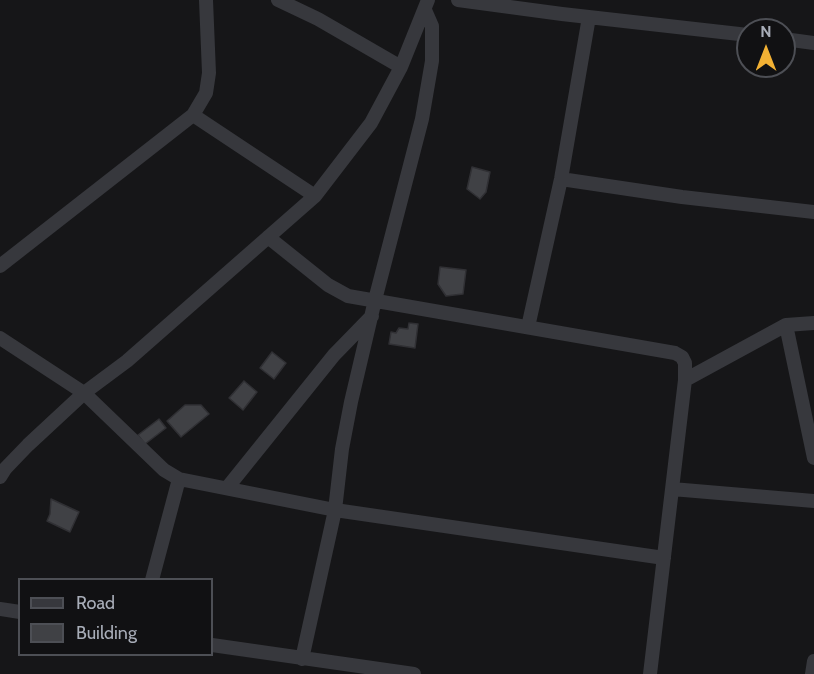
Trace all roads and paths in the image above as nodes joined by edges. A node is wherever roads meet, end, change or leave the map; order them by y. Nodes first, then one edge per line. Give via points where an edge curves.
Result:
1 (206, 0) edge
2 (278, 0) edge
3 (458, 0) edge
4 (427, 5) edge
5 (563, 7) edge
6 (589, 17) junction
7 (736, 34) edge
8 (796, 41) edge
9 (814, 43) edge
10 (401, 67) junction
11 (193, 115) junction
12 (561, 179) junction
13 (315, 196) junction
14 (814, 212) edge
15 (268, 237) junction
16 (0, 266) edge
17 (375, 300) junction
18 (372, 315) junction
19 (814, 323) edge
20 (786, 325) junction
21 (528, 327) junction
22 (0, 338) edge
23 (686, 380) junction
24 (84, 393) junction
25 (814, 458) edge
26 (0, 477) edge
27 (179, 479) junction
28 (227, 488) junction
29 (672, 489) junction
30 (814, 501) edge
31 (336, 510) junction
32 (664, 558) junction
33 (152, 578) edge
34 (0, 609) edge
35 (18, 612) edge
36 (213, 645) edge
37 (814, 661) edge
38 (307, 664) edge
39 (414, 674) edge
40 (650, 674) edge
41 (812, 674) edge

1 - 11 street via 209,73 206,93
2 - 10 street
3 - 5 street
4 - 10 street
4 - 17 street via 432,26 432,61 422,119
5 - 6 street
6 - 7 street
6 - 12 street
8 - 9 street
10 - 13 street via 371,123
11 - 13 street
11 - 16 street
12 - 14 street
12 - 21 street
13 - 15 street
15 - 17 street via 328,285 348,296
15 - 24 street
17 - 18 street
17 - 21 street
18 - 28 street via 334,355
18 - 31 street via 342,449
19 - 20 street
20 - 23 street
20 - 25 street
21 - 23 street via 675,353 685,363
22 - 24 street
23 - 29 street
24 - 26 street
24 - 27 street via 164,470
27 - 28 street
27 - 33 street
28 - 31 street
29 - 30 street
29 - 32 street
31 - 32 street
31 - 38 street
32 - 40 street
34 - 35 street
36 - 38 street
37 - 41 street
38 - 39 street

